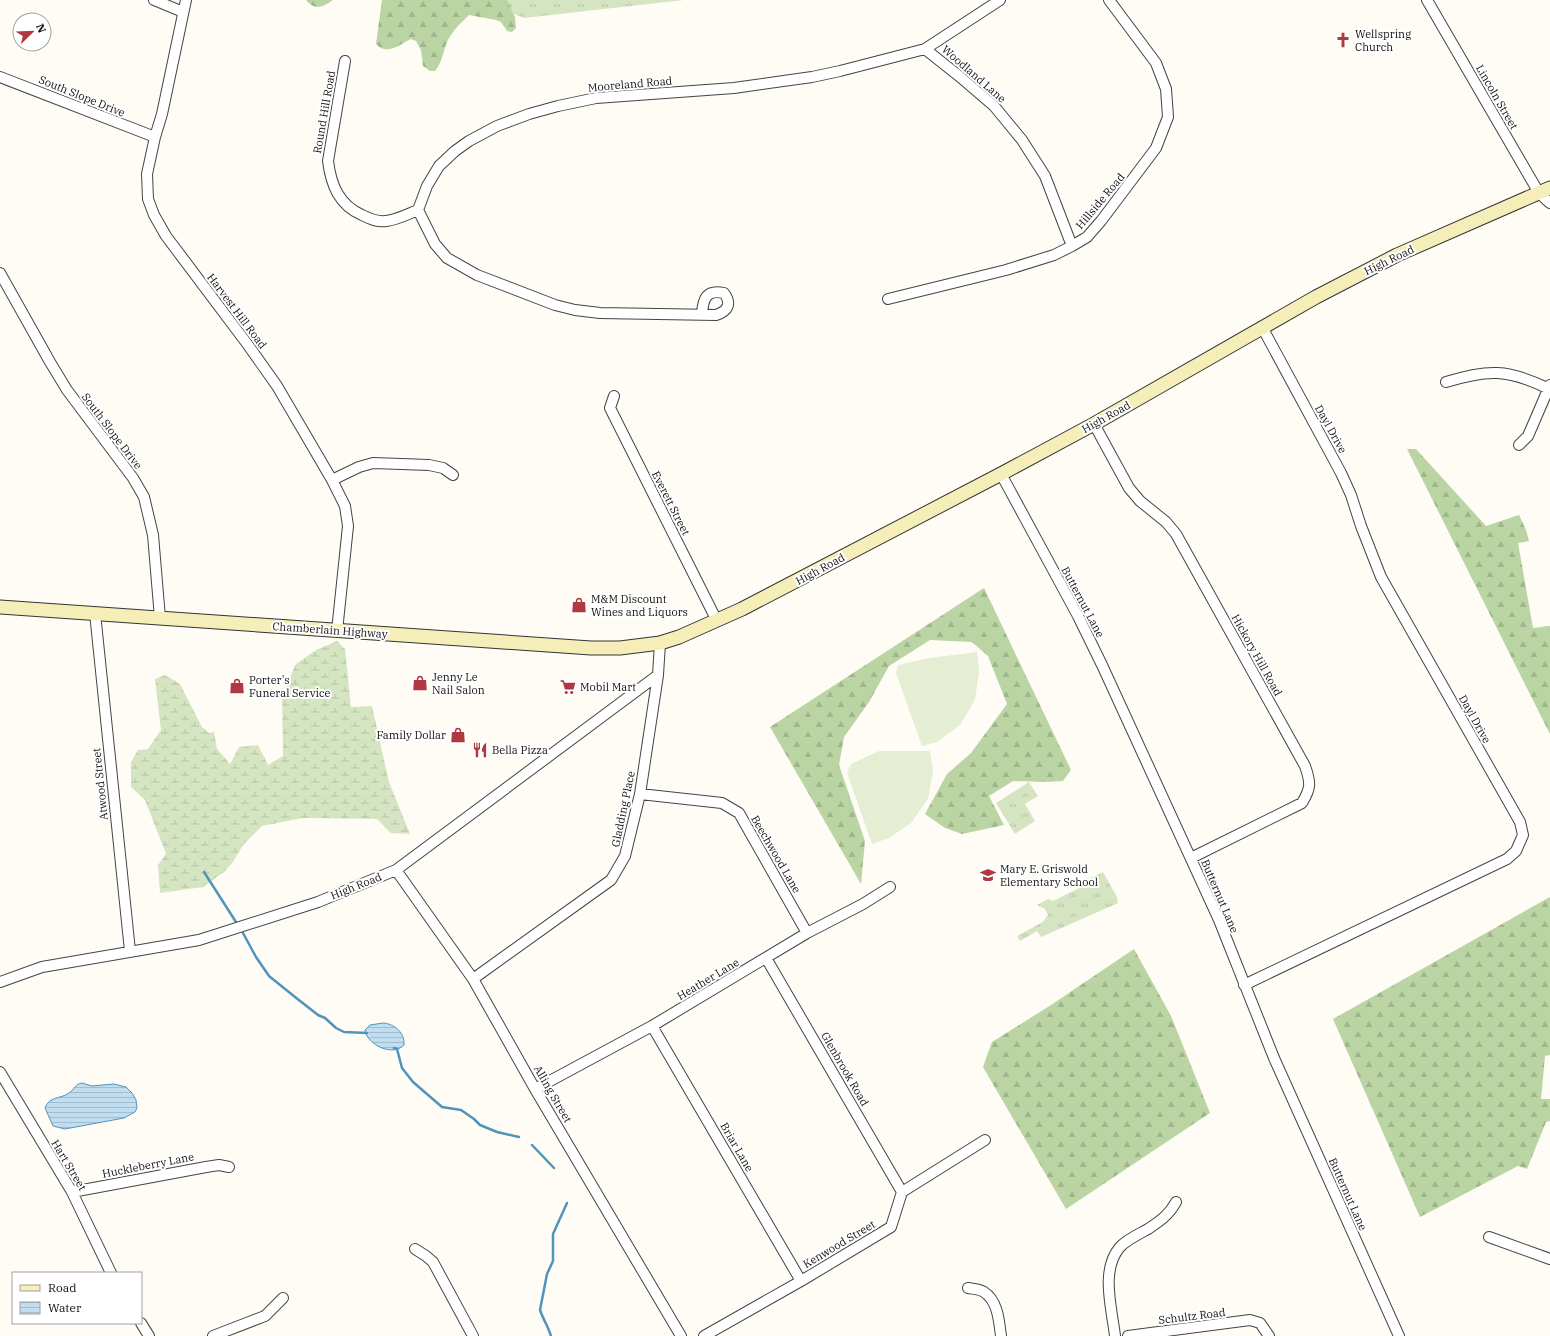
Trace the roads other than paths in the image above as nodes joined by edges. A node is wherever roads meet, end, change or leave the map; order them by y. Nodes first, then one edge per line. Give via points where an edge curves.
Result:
1 (154, 0) edge
2 (186, 0) edge
3 (1000, 0) edge
4 (1109, 0) edge
5 (1427, 0) edge
6 (183, 12) junction
7 (925, 49) junction
8 (345, 61) dead end
9 (0, 77) edge
10 (155, 137) junction
11 (1544, 191) edge
12 (1550, 203) edge
13 (418, 210) junction
14 (1072, 246) junction
15 (0, 273) edge
16 (888, 299) dead end
17 (702, 314) dead end
18 (1262, 327) junction
19 (1446, 382) dead end
20 (1549, 387) edge
21 (614, 396) dead end
22 (1094, 424) junction
23 (1519, 445) dead end
24 (1001, 474) junction
25 (453, 475) dead end
26 (332, 480) junction
27 (0, 607) edge
28 (95, 614) junction
29 (160, 618) junction
30 (717, 621) junction
31 (337, 630) junction
32 (660, 643) junction
33 (658, 675) junction
34 (640, 794) junction
35 (1191, 858) junction
36 (396, 870) junction
37 (890, 886) dead end
38 (807, 933) junction
39 (130, 951) junction
40 (766, 958) junction
41 (473, 979) junction
42 (0, 982) edge
43 (1244, 985) junction
44 (652, 1026) junction
45 (0, 1072) edge
46 (536, 1089) junction
47 (984, 1140) dead end
48 (229, 1167) dead end
49 (72, 1192) junction
50 (902, 1192) junction
51 (1176, 1202) dead end
52 (1489, 1237) dead end
53 (415, 1249) dead end
54 (1550, 1259) edge
55 (111, 1272) edge
56 (801, 1281) junction
57 (968, 1288) dead end
58 (283, 1298) dead end
59 (142, 1324) edge
60 (149, 1336) edge
61 (213, 1336) edge
62 (473, 1336) edge
63 (681, 1336) edge
64 (704, 1336) edge
65 (1001, 1336) edge
66 (1115, 1336) edge
67 (1128, 1336) edge
68 (1269, 1336) edge
69 (1399, 1336) edge

1 - 6 street
2 - 6 street, Harvest Hill Road
3 - 7 street, Mooreland Road
4 - 14 street, Hillside Road via 1156,63 1166,89 1168,117 1156,148 1123,193 1087,237
5 - 11 street, Lincoln Street
6 - 10 street, Harvest Hill Road
7 - 13 street, Mooreland Road via 812,77 734,88 596,98 529,114 497,126 455,151 439,166 426,186
7 - 14 street, Woodland Lane via 994,106 1022,140 1045,176
8 - 13 street, Round Hill Road via 328,161 335,189 348,207 377,221 387,221
9 - 10 street, South Slope Drive
10 - 26 street, Harvest Hill Road via 147,174 148,199 154,215 166,236 277,386
11 - 12 street, Lincoln Street
11 - 18 main road, High Road via 1397,255
13 - 17 street via 432,238 447,258 477,275 555,305 600,313
14 - 16 street, Hillside Road via 1054,255 1006,270
15 - 29 street, South Slope Drive via 67,390 133,478 144,497 153,534
18 - 22 main road, High Road
18 - 43 street, Dayl Drive via 1341,473 1381,577 1520,822 1523,835 1516,851 1507,860
19 - 20 street via 1477,374 1496,373 1514,375
20 - 23 street via 1528,436
21 - 30 street, Everett Street via 610,408
22 - 24 main road, High Road
22 - 35 street, Hickory Hill Road via 1129,488 1176,534 1310,779 1309,791 1302,803
24 - 30 main road, High Road
24 - 35 street, Butternut Lane via 1088,637
25 - 26 street via 443,468 429,465 373,463
26 - 31 street, Harvest Hill Road via 344,506 348,526
27 - 28 main road, Chamberlain Highway
28 - 29 main road, Chamberlain Highway
28 - 39 street, Atwood Street
29 - 31 main road, Chamberlain Highway
30 - 32 main road, High Road
31 - 32 main road, Chamberlain Highway via 591,648 620,648
32 - 33 street, Gladding Place
33 - 34 street, Gladding Place
33 - 36 street, High Road
34 - 38 street, Beechwood Lane via 722,803 739,813
34 - 41 street, Gladding Place via 625,856 611,880
35 - 43 street, Butternut Lane
36 - 39 street, High Road via 318,902 232,930 192,941
36 - 41 street, Alling Street
37 - 38 street, Heather Lane via 863,904
38 - 40 street, Heather Lane
39 - 42 street, High Road via 42,967
40 - 44 street, Heather Lane
40 - 50 street, Glenbrook Road
41 - 46 street, Alling Street
43 - 69 street, Butternut Lane via 1274,1058
44 - 46 street, Heather Lane
44 - 56 street, Briar Lane
45 - 49 street, Hart Street
46 - 63 street, Alling Street
47 - 50 street
48 - 49 street, Huckleberry Lane via 206,1166
49 - 55 street, Hart Street
50 - 56 street, Kenwood Street via 891,1227
51 - 66 street via 1165,1218 1121,1246 1114,1255 1109,1268 1108,1284
52 - 54 street
53 - 62 street via 434,1265
56 - 64 street, Kenwood Street
57 - 65 street via 983,1291 992,1300
58 - 61 street via 265,1316
59 - 60 street
67 - 68 street, Schultz Road via 1250,1320 1260,1323

